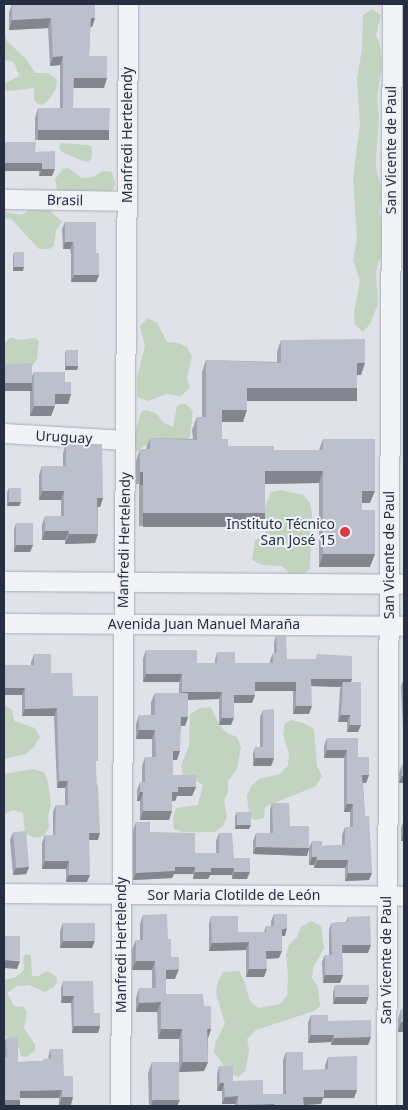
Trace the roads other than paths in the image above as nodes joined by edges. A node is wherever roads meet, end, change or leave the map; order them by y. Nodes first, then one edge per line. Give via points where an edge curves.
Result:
1 (128, 4) edge
2 (392, 4) edge
3 (4, 199) edge
4 (127, 201) junction
5 (398, 207) edge
6 (4, 433) edge
7 (397, 438) edge
8 (125, 440) junction
9 (4, 580) edge
10 (123, 581) junction
11 (397, 584) edge
12 (4, 623) edge
13 (123, 624) junction
14 (396, 626) edge
15 (4, 893) edge
16 (121, 895) junction
17 (396, 896) edge
18 (120, 1106) edge
19 (386, 1106) edge

1 - 4 street, Manfredi Hertelendy
2 - 5 street, San Vicente de Paul
3 - 4 street, Brasil
4 - 8 street, Manfredi Hertelendy
5 - 7 street, San Vicente de Paul
6 - 8 street, Uruguay
7 - 11 street, San Vicente de Paul
8 - 10 street, Manfredi Hertelendy
9 - 10 street
10 - 11 street
10 - 13 street, Manfredi Hertelendy
11 - 14 street, San Vicente de Paul
12 - 13 street, Avenida Juan Manuel Maraña
13 - 14 street, Avenida Juan Manuel Maraña
13 - 16 street, Manfredi Hertelendy
14 - 17 street, San Vicente de Paul
15 - 16 street, Sor Maria Clotilde de León
16 - 17 street, Sor Maria Clotilde de León
16 - 18 street, Manfredi Hertelendy
17 - 19 street, San Vicente de Paul

